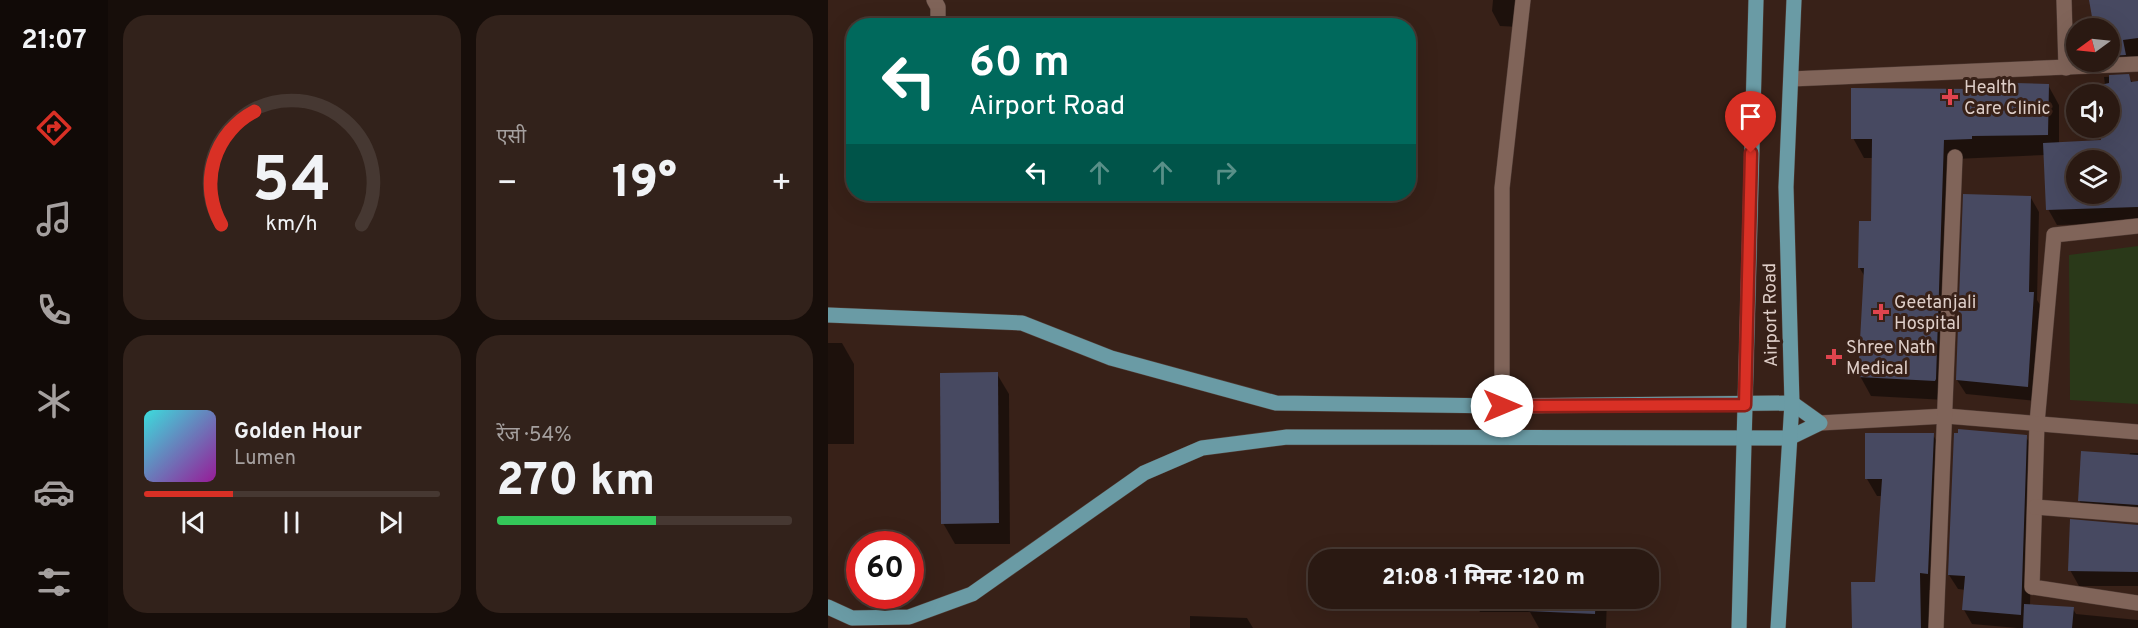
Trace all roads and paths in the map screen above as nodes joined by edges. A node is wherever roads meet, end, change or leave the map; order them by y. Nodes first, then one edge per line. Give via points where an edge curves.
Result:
1 (934, 0) edge
2 (1523, 0) edge
3 (1756, 0) edge
4 (1794, 0) edge
5 (2064, 0) edge
6 (938, 18) edge
7 (2138, 64) edge
8 (2120, 65) edge
9 (2066, 68) joint
10 (1791, 79) junction
11 (1955, 157) dead end
12 (2138, 226) edge
13 (828, 315) edge
14 (1792, 403) junction
15 (1745, 405) junction
16 (1502, 406) junction
17 (1946, 416) junction
18 (1820, 423) junction
19 (2037, 423) junction
20 (2138, 432) edge
21 (1789, 438) junction
22 (1743, 439) junction
23 (2035, 507) junction
24 (2138, 515) edge
25 (2138, 603) edge
26 (828, 607) edge
27 (1739, 628) edge
28 (1778, 628) edge
29 (1936, 628) edge

1 - 6 street
2 - 16 street via 1502,188
3 - 15 main road, Airport Road
4 - 10 main road, Airport Road
5 - 9 street
7 - 8 street
9 - 10 street
10 - 14 main road, Airport Road via 1786,187
11 - 17 street
12 - 19 street via 2054,235
13 - 16 main road via 1022,323 1111,358 1276,403
14 - 15 main road
14 - 18 main road
14 - 21 main road, Airport Road
15 - 16 main road
15 - 22 main road, Airport Road
17 - 18 street
17 - 19 street
17 - 29 street
18 - 21 main road
19 - 20 street
19 - 23 street
21 - 22 main road
21 - 28 main road, Airport Road
22 - 26 main road via 1287,437 1202,448 1144,473 972,594 909,617 852,618
22 - 27 main road, Airport Road
23 - 24 street
23 - 25 street via 2032,587

